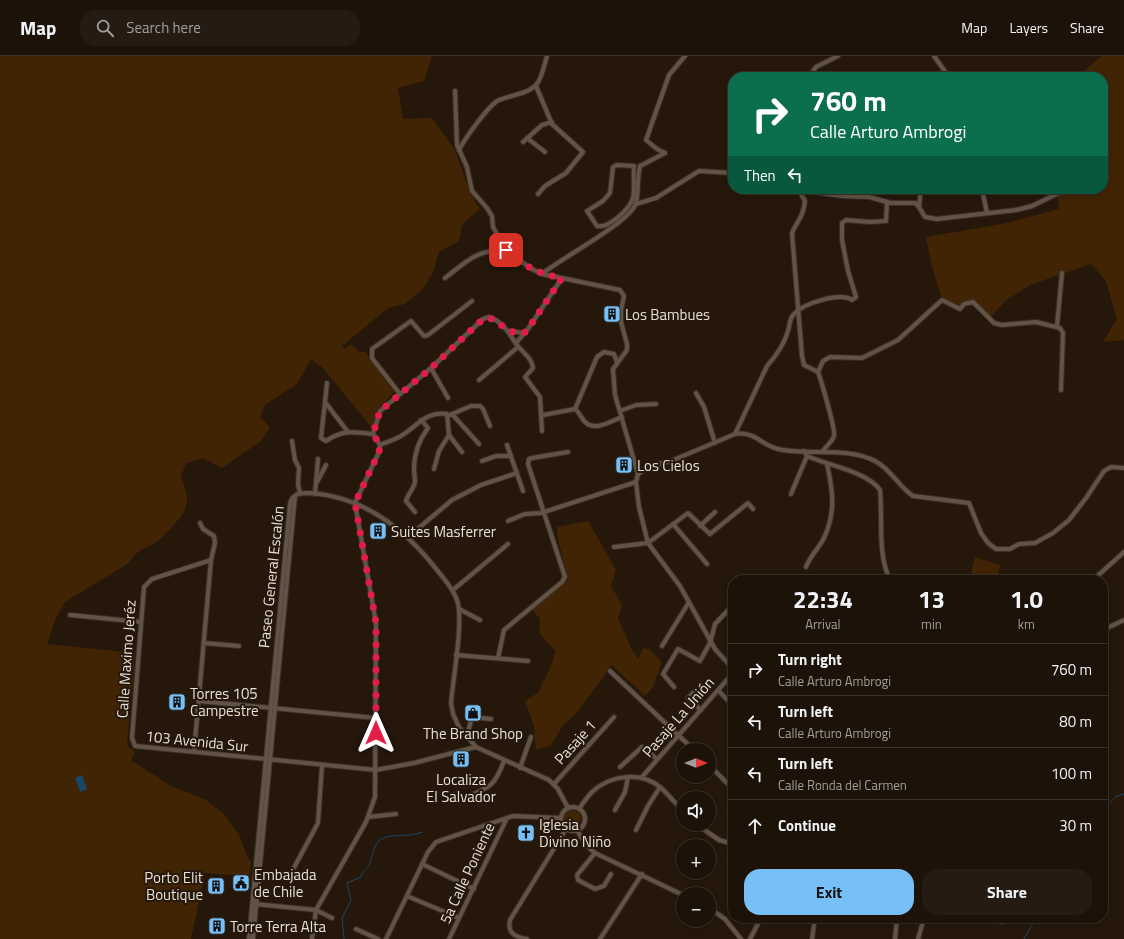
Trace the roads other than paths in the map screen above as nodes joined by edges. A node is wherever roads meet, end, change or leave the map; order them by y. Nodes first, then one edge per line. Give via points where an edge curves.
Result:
1 (547, 56) edge
2 (685, 56) edge
3 (838, 56) edge
4 (934, 56) edge
5 (812, 72) edge
6 (945, 72) edge
7 (536, 86) junction
8 (454, 91) dead end
9 (552, 122) junction
10 (528, 138) junction
11 (523, 142) dead end
12 (459, 150) junction
13 (545, 152) dead end
14 (728, 173) edge
15 (538, 194) dead end
16 (801, 194) edge
17 (827, 194) edge
18 (920, 194) edge
19 (983, 194) edge
20 (1057, 194) edge
21 (887, 202) junction
22 (636, 204) junction
23 (919, 207) junction
24 (987, 213) junction
25 (619, 217) junction
26 (624, 219) junction
27 (506, 250) junction
28 (1062, 273) dead end
29 (542, 274) junction
30 (445, 278) dead end
31 (562, 278) junction
32 (472, 301) dead end
33 (799, 310) junction
34 (1057, 326) junction
35 (509, 331) junction
36 (524, 333) junction
37 (517, 345) junction
38 (617, 362) junction
39 (431, 368) junction
40 (818, 372) junction
41 (479, 380) dead end
42 (327, 384) dead end
43 (1061, 390) dead end
44 (696, 393) dead end
45 (400, 394) junction
46 (448, 398) dead end
47 (325, 402) junction
48 (656, 404) dead end
49 (575, 410) junction
50 (620, 412) junction
51 (450, 415) junction
52 (543, 415) junction
53 (622, 417) junction
54 (421, 420) junction
55 (490, 426) dead end
56 (542, 431) dead end
57 (348, 432) junction
58 (373, 434) junction
59 (735, 434) junction
60 (449, 435) junction
61 (292, 441) dead end
62 (715, 443) junction
63 (479, 444) dead end
64 (380, 445) junction
65 (507, 445) dead end
66 (823, 451) junction
67 (462, 452) dead end
68 (568, 452) dead end
69 (804, 452) junction
70 (511, 456) junction
71 (807, 456) junction
72 (318, 460) dead end
73 (482, 461) dead end
74 (827, 464) junction
75 (326, 465) dead end
76 (1124, 468) edge
77 (434, 469) dead end
78 (517, 474) junction
79 (638, 474) junction
80 (636, 482) junction
81 (316, 484) junction
82 (523, 491) dead end
83 (300, 493) junction
84 (315, 494) junction
85 (791, 494) dead end
86 (355, 503) junction
87 (753, 509) dead end
88 (415, 512) dead end
89 (544, 512) junction
90 (715, 512) dead end
91 (508, 521) dead end
92 (200, 523) dead end
93 (673, 524) junction
94 (700, 526) junction
95 (408, 537) junction
96 (648, 543) junction
97 (508, 544) dead end
98 (614, 547) dead end
99 (1124, 552) edge
100 (211, 560) junction
101 (707, 564) dead end
102 (806, 567) dead end
103 (888, 575) edge
104 (1099, 575) edge
105 (453, 590) junction
106 (689, 602) junction
107 (460, 610) junction
108 (728, 610) edge
109 (70, 615) dead end
110 (480, 620) dead end
111 (1124, 620) edge
112 (141, 622) junction
113 (1108, 628) edge
114 (204, 643) junction
115 (710, 643) junction
116 (238, 646) dead end
117 (662, 646) dead end
118 (456, 655) junction
119 (498, 658) junction
120 (528, 661) dead end
121 (728, 663) edge
122 (610, 671) dead end
123 (728, 679) edge
124 (674, 687) dead end
125 (696, 690) dead end
126 (718, 690) junction
127 (199, 701) junction
128 (728, 701) edge
129 (273, 708) junction
130 (701, 710) junction
131 (614, 717) dead end
132 (376, 718) junction
133 (491, 719) dead end
134 (679, 735) junction
135 (467, 736) junction
136 (531, 737) dead end
137 (132, 738) joint
138 (687, 743) edge
139 (476, 747) junction
140 (194, 752) junction
141 (657, 759) junction
142 (268, 760) junction
143 (504, 761) junction
144 (322, 765) junction
145 (620, 767) dead end
146 (520, 768) junction
147 (376, 770) junction
148 (716, 771) edge
149 (628, 777) junction
150 (642, 777) junction
151 (728, 783) edge
152 (554, 784) junction
153 (660, 787) junction
154 (467, 796) dead end
155 (676, 804) edge
156 (568, 808) junction
157 (579, 809) junction
158 (616, 810) dead end
159 (396, 814) dead end
160 (368, 817) junction
161 (507, 818) junction
162 (561, 818) junction
163 (566, 829) junction
164 (577, 830) junction
165 (636, 830) dead end
166 (706, 831) edge
167 (728, 843) edge
168 (595, 853) junction
169 (422, 864) junction
170 (610, 874) dead end
171 (642, 874) junction
172 (290, 875) dead end
173 (474, 889) junction
174 (676, 891) edge
175 (408, 896) junction
176 (255, 904) junction
177 (316, 910) junction
178 (716, 913) edge
179 (332, 918) dead end
180 (459, 918) junction
181 (728, 923) edge
182 (728, 923) edge
183 (758, 923) edge
184 (814, 923) edge
185 (897, 923) edge
186 (923, 923) edge
187 (356, 929) dead end
188 (249, 939) edge
189 (253, 939) edge
190 (312, 939) edge
191 (378, 939) edge
192 (386, 939) edge
193 (449, 939) edge
194 (527, 939) edge
195 (600, 939) edge
196 (741, 939) edge
197 (750, 939) edge
198 (812, 939) edge
199 (895, 939) edge
200 (918, 939) edge

1 - 7 street
2 - 22 street via 669,75 646,140 665,153 640,166
3 - 5 street via 816,67
4 - 6 street
7 - 9 street
7 - 12 street via 526,93 498,101 473,129
8 - 12 street
9 - 10 street via 542,125
9 - 15 street via 556,129 583,152 566,173 544,186
10 - 11 street
10 - 13 street
12 - 27 street via 467,167 472,191 492,216 494,227
14 - 22 street via 699,171 656,198
16 - 33 street via 805,201 802,218 792,233
17 - 21 street via 869,196
18 - 23 street
19 - 24 street
20 - 24 street via 1032,206
21 - 23 street via 915,203
21 - 33 street via 886,221 846,220 841,225 848,271 856,294 854,300 835,297
22 - 26 street
23 - 24 street via 925,217 937,219
25 - 25 street via 598,227 588,211 603,201 610,192 614,165 634,166 632,200
25 - 26 street
26 - 29 street
27 - 29 street
27 - 30 street via 479,253
28 - 34 street
29 - 31 street
31 - 36 street
31 - 38 street via 620,290 624,296 621,310 628,344 627,350
32 - 45 street via 428,335 424,336 411,321 372,349 372,358
33 - 40 street via 804,365
33 - 59 street via 790,321 783,344 767,366
34 - 40 street via 1036,322 1002,325 994,322 973,302 964,304 960,309 942,300 898,340 862,358 830,357 824,361
34 - 43 street via 1063,333
35 - 36 street
35 - 37 street
35 - 39 street via 494,319 483,319
36 - 37 street
37 - 41 street
37 - 52 street via 532,363 533,368 525,377 540,397
38 - 49 street via 614,354 604,352 597,357
38 - 50 street via 613,369 613,381
39 - 45 street
39 - 46 street
40 - 66 street via 835,430 834,437
42 - 47 street
44 - 62 street via 704,407
45 - 58 street via 380,411
47 - 57 street
47 - 57 street via 321,438 326,441 338,433
48 - 50 street via 636,405
49 - 52 street
49 - 53 street via 593,426
50 - 53 street
51 - 54 street via 438,412
51 - 55 street via 471,406 480,406
51 - 60 street
51 - 63 street
52 - 56 street
53 - 79 street
54 - 64 street via 400,436
54 - 88 street via 428,428 416,452 415,482 406,502
57 - 58 street
58 - 64 street
59 - 62 street
59 - 69 street via 747,433 776,449
60 - 67 street
60 - 77 street via 439,451
61 - 83 street via 299,468
62 - 79 street via 671,461 650,466
64 - 86 street
65 - 70 street
66 - 69 street
66 - 76 street via 874,460 886,467 913,496 969,503 988,544 1003,550 1019,544 1031,544 1047,537 1069,520 1104,471 1111,467
68 - 89 street via 529,460 528,464
69 - 71 street
70 - 73 street via 496,456
70 - 78 street
71 - 74 street
71 - 85 street
72 - 81 street
74 - 102 street via 832,510 823,538
74 - 103 street via 866,477 880,490 883,550
75 - 81 street
78 - 82 street
78 - 95 street via 481,485 452,500
79 - 80 street
80 - 89 street
80 - 96 street
81 - 84 street
83 - 84 street
83 - 129 street, Paseo General Escalón via 290,504
84 - 86 street
86 - 95 street via 391,522
86 - 132 street via 376,618
87 - 94 street via 748,503 710,534
89 - 91 street via 525,514
89 - 119 street via 565,577 504,630
90 - 94 street
92 - 100 street via 214,538
93 - 94 street via 688,513
93 - 96 street
93 - 101 street
95 - 105 street
96 - 98 street
96 - 106 street
97 - 105 street
99 - 104 street
100 - 112 street, Calle Maximo Jeréz via 152,579 147,583 144,589
100 - 114 street
105 - 107 street
106 - 115 street
106 - 117 street
107 - 110 street
107 - 118 street
108 - 115 street via 714,624
109 - 112 street
111 - 113 street
112 - 137 street, Calle Maximo Jeréz
114 - 116 street
114 - 127 street
115 - 121 street
115 - 124 street via 700,661 678,649 663,674
118 - 119 street
118 - 135 street via 452,709 455,720
119 - 120 street
122 - 134 street
123 - 126 street, Pasaje La Unión
125 - 130 street via 688,698
126 - 128 street
126 - 130 street, Pasaje La Unión
127 - 129 street
127 - 140 street
129 - 132 street
129 - 142 street, Paseo General Escalón
130 - 134 street, Pasaje La Unión
131 - 152 street, Pasaje 1
132 - 147 street
133 - 135 street via 472,717
134 - 138 street
134 - 141 street, Pasaje La Unión
135 - 139 street
136 - 146 street
137 - 140 street, 103 Avenida Sur via 133,744 139,748
139 - 143 street
139 - 147 street, 103 Avenida Sur via 414,764
140 - 142 street, 103 Avenida Sur
141 - 145 street via 642,747
141 - 150 street, Pasaje La Unión
142 - 144 street, 103 Avenida Sur
142 - 176 street, Paseo General Escalón
143 - 146 street
143 - 154 street via 495,781 483,790
144 - 147 street, 103 Avenida Sur
144 - 172 street via 318,823
146 - 152 street
147 - 160 street via 375,797
148 - 151 street
149 - 150 street
149 - 157 street via 600,786
149 - 158 street via 625,792
150 - 153 street
152 - 156 street
153 - 155 street
153 - 165 street
156 - 157 street
156 - 162 street
157 - 164 street via 584,818 583,825
159 - 160 street
160 - 177 street
161 - 162 street
161 - 169 street via 436,842
161 - 173 street, 5a Calle Poniente
162 - 163 street
163 - 164 street
163 - 194 street via 510,920 511,933
164 - 168 street via 585,844
166 - 167 street
168 - 170 street via 577,875 578,880 595,889 604,886
168 - 171 street
169 - 173 street
169 - 175 street
171 - 174 street
171 - 195 street
173 - 180 street, 5a Calle Poniente
175 - 180 street
175 - 192 street
176 - 177 street
176 - 188 street, Paseo General Escalón
176 - 189 street, Paseo General Escalón
177 - 179 street
177 - 190 street
178 - 182 street
180 - 193 street, 5a Calle Poniente
181 - 196 street
183 - 197 street
184 - 198 street
185 - 199 street
186 - 200 street
187 - 191 street

